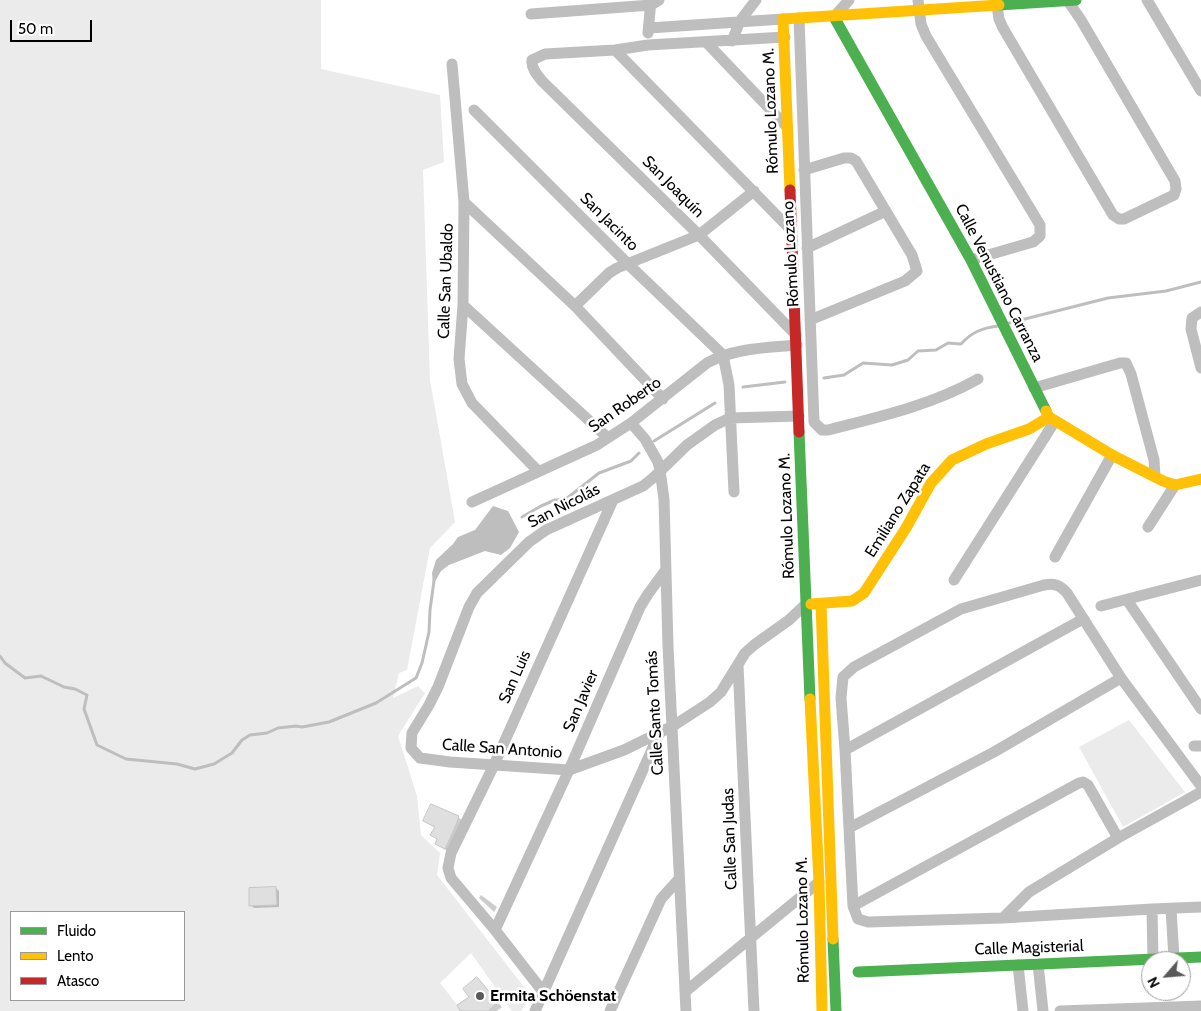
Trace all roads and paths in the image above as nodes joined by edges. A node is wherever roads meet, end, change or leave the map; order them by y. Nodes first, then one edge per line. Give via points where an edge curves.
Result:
1 (756, 0) edge
2 (849, 0) edge
3 (1147, 0) edge
4 (1072, 1) edge
5 (654, 2) edge
6 (997, 3) edge
7 (918, 5) edge
8 (531, 14) dead end
9 (834, 17) junction
10 (799, 18) junction
11 (783, 19) junction
12 (740, 21) junction
13 (649, 28) junction
14 (784, 38) junction
15 (732, 41) junction
16 (707, 43) junction
17 (648, 45) junction
18 (615, 50) junction
19 (452, 64) dead end
20 (1201, 90) edge
21 (474, 110) dead end
22 (787, 127) junction
23 (804, 170) junction
24 (754, 191) junction
25 (464, 202) junction
26 (886, 211) junction
27 (792, 231) junction
28 (699, 235) junction
29 (807, 248) junction
30 (971, 260) junction
31 (628, 264) junction
32 (464, 305) junction
33 (575, 306) junction
34 (1201, 312) edge
35 (810, 320) junction
36 (796, 340) junction
37 (723, 355) junction
38 (1201, 368) edge
39 (978, 379) dead end
40 (1034, 388) junction
41 (663, 398) junction
42 (799, 416) junction
43 (730, 418) junction
44 (1052, 419) junction
45 (631, 423) junction
46 (607, 437) junction
47 (1112, 454) junction
48 (660, 470) junction
49 (538, 471) junction
50 (1155, 476) junction
51 (1201, 480) edge
52 (1175, 485) junction
53 (734, 492) dead end
54 (613, 500) junction
55 (472, 502) dead end
56 (1148, 527) dead end
57 (1055, 557) dead end
58 (665, 571) junction
59 (954, 580) dead end
60 (1201, 581) edge
61 (1127, 600) junction
62 (806, 604) junction
63 (821, 604) junction
64 (1101, 606) dead end
65 (1083, 619) junction
66 (738, 665) junction
67 (1121, 678) junction
68 (1201, 709) edge
69 (673, 726) junction
70 (659, 734) junction
71 (411, 748) joint
72 (846, 750) junction
73 (494, 764) junction
74 (569, 770) junction
75 (1201, 786) edge
76 (1201, 792) edge
77 (849, 828) junction
78 (1118, 838) junction
79 (679, 879) junction
80 (819, 882) junction
81 (853, 906) junction
82 (1201, 907) edge
83 (1152, 909) junction
84 (1171, 909) junction
85 (1004, 918) junction
86 (495, 930) junction
87 (751, 938) junction
88 (1153, 951) edge
89 (1174, 951) edge
90 (1141, 960) edge
91 (1038, 964) junction
92 (1018, 965) junction
93 (858, 972) dead end
94 (835, 975) junction
95 (820, 976) junction
96 (686, 991) junction
97 (544, 993) junction
98 (1201, 1006) edge
99 (535, 1011) edge
100 (610, 1011) edge
101 (686, 1011) edge
102 (754, 1011) edge
103 (822, 1011) edge
104 (836, 1011) edge
105 (1023, 1011) edge
106 (1043, 1011) edge
107 (1060, 1011) edge
108 (1065, 1011) edge

1 - 12 street
2 - 9 street
3 - 20 street
4 - 6 street
4 - 6 street via 1176,185 1174,195 1128,217 1119,219 1113,215 1003,28
5 - 8 street
5 - 13 street
6 - 7 street
7 - 9 street
7 - 30 street via 926,36 1040,225 1040,236 1033,242
9 - 10 street
9 - 30 street, Calle Venustiano Carranza
10 - 11 street
10 - 23 street, Rómulo Lozano
11 - 12 street
11 - 14 street, Rómulo Lozano M.
12 - 13 street
12 - 15 street
13 - 17 street
14 - 15 street
14 - 22 street, Rómulo Lozano M.
15 - 16 street
16 - 17 street
16 - 22 street
17 - 18 street
18 - 24 street
18 - 28 street, San Joaquín via 545,54 532,60 542,81
19 - 25 street, Calle San Ubaldo
21 - 31 street, San Jacinto
22 - 27 street, Rómulo Lozano M.
23 - 26 street via 851,158 858,164
23 - 29 street, Rómulo Lozano
24 - 27 street
24 - 28 street
25 - 32 street, Calle San Ubaldo
25 - 33 street
26 - 29 street
26 - 35 street via 912,255 917,271 905,281
27 - 36 street, Rómulo Lozano M.
28 - 31 street
28 - 36 street, San Joaquín
29 - 35 street, Rómulo Lozano
30 - 40 street, Calle Venustiano Carranza
31 - 33 street via 609,273
31 - 37 street, San Jacinto
32 - 46 street
32 - 49 street, Calle San Ubaldo via 459,359 462,384 472,402
33 - 41 street
34 - 38 street via 1192,318 1190,325
35 - 39 street, Rómulo Lozano via 813,418 822,430 934,400
36 - 37 street, San Roberto
36 - 42 street, Rómulo Lozano M.
37 - 41 street, San Roberto via 707,363
37 - 43 street
40 - 44 street, Calle Venustiano Carranza
40 - 50 street via 1126,364 1152,450
41 - 45 street, San Roberto
42 - 43 street, San Nicolás
42 - 62 street, Rómulo Lozano M.
43 - 48 street, San Nicolás via 701,434
43 - 53 street
44 - 47 street
44 - 59 street
44 - 63 street, Emiliano Zapata via 952,460 931,482 864,593 852,601
45 - 46 street, San Roberto
45 - 48 street, Calle Santo Tomás via 652,449
46 - 49 street, San Roberto via 597,445
47 - 50 street
47 - 57 street
48 - 54 street, San Nicolás via 643,486
48 - 58 street, Calle Santo Tomás via 664,499
49 - 55 street, San Roberto
50 - 52 street
51 - 52 street
52 - 56 street
54 - 71 street, San Nicolás via 546,530 529,542 477,593 429,706 412,733
54 - 73 street, San Luis
58 - 69 street, Calle Santo Tomás
58 - 74 street, San Javier via 640,607
60 - 61 street
61 - 64 street
61 - 68 street
62 - 63 street, Emiliano Zapata
62 - 66 street, Calle San Antonio via 754,645
62 - 80 street, Rómulo Lozano M.
63 - 94 street
65 - 67 street
65 - 72 street
65 - 72 street via 1060,586 1044,585 961,609 854,667 843,677 841,698
66 - 69 street, Calle San Antonio via 721,692
66 - 87 street, Calle San Judas
67 - 75 street
67 - 77 street via 994,752
69 - 70 street, Calle San Antonio
69 - 79 street, Calle Santo Tomás
70 - 74 street, Calle San Antonio
70 - 97 street
71 - 73 street, Calle San Antonio via 420,758
72 - 77 street
73 - 74 street, Calle San Antonio
73 - 86 street, San Luis via 451,853 448,868 451,878
74 - 86 street, San Javier
76 - 78 street
77 - 81 street
78 - 81 street via 1091,788 1083,782 1075,784
78 - 85 street via 1030,892
79 - 96 street, Calle Santo Tomás
79 - 100 street via 661,899
80 - 87 street
80 - 95 street, Rómulo Lozano M.
81 - 85 street via 858,919 868,922
82 - 84 street
83 - 84 street
83 - 85 street
83 - 88 street
84 - 89 street
86 - 97 street
87 - 96 street
87 - 102 street, Calle San Judas
90 - 91 street, Calle Magisterial
91 - 92 street, Calle Magisterial
91 - 106 street
92 - 93 street, Calle Magisterial
92 - 105 street
94 - 95 street
94 - 104 street
95 - 103 street, Rómulo Lozano M.
96 - 101 street, Calle Santo Tomás
97 - 99 street
98 - 108 street
107 - 108 street

